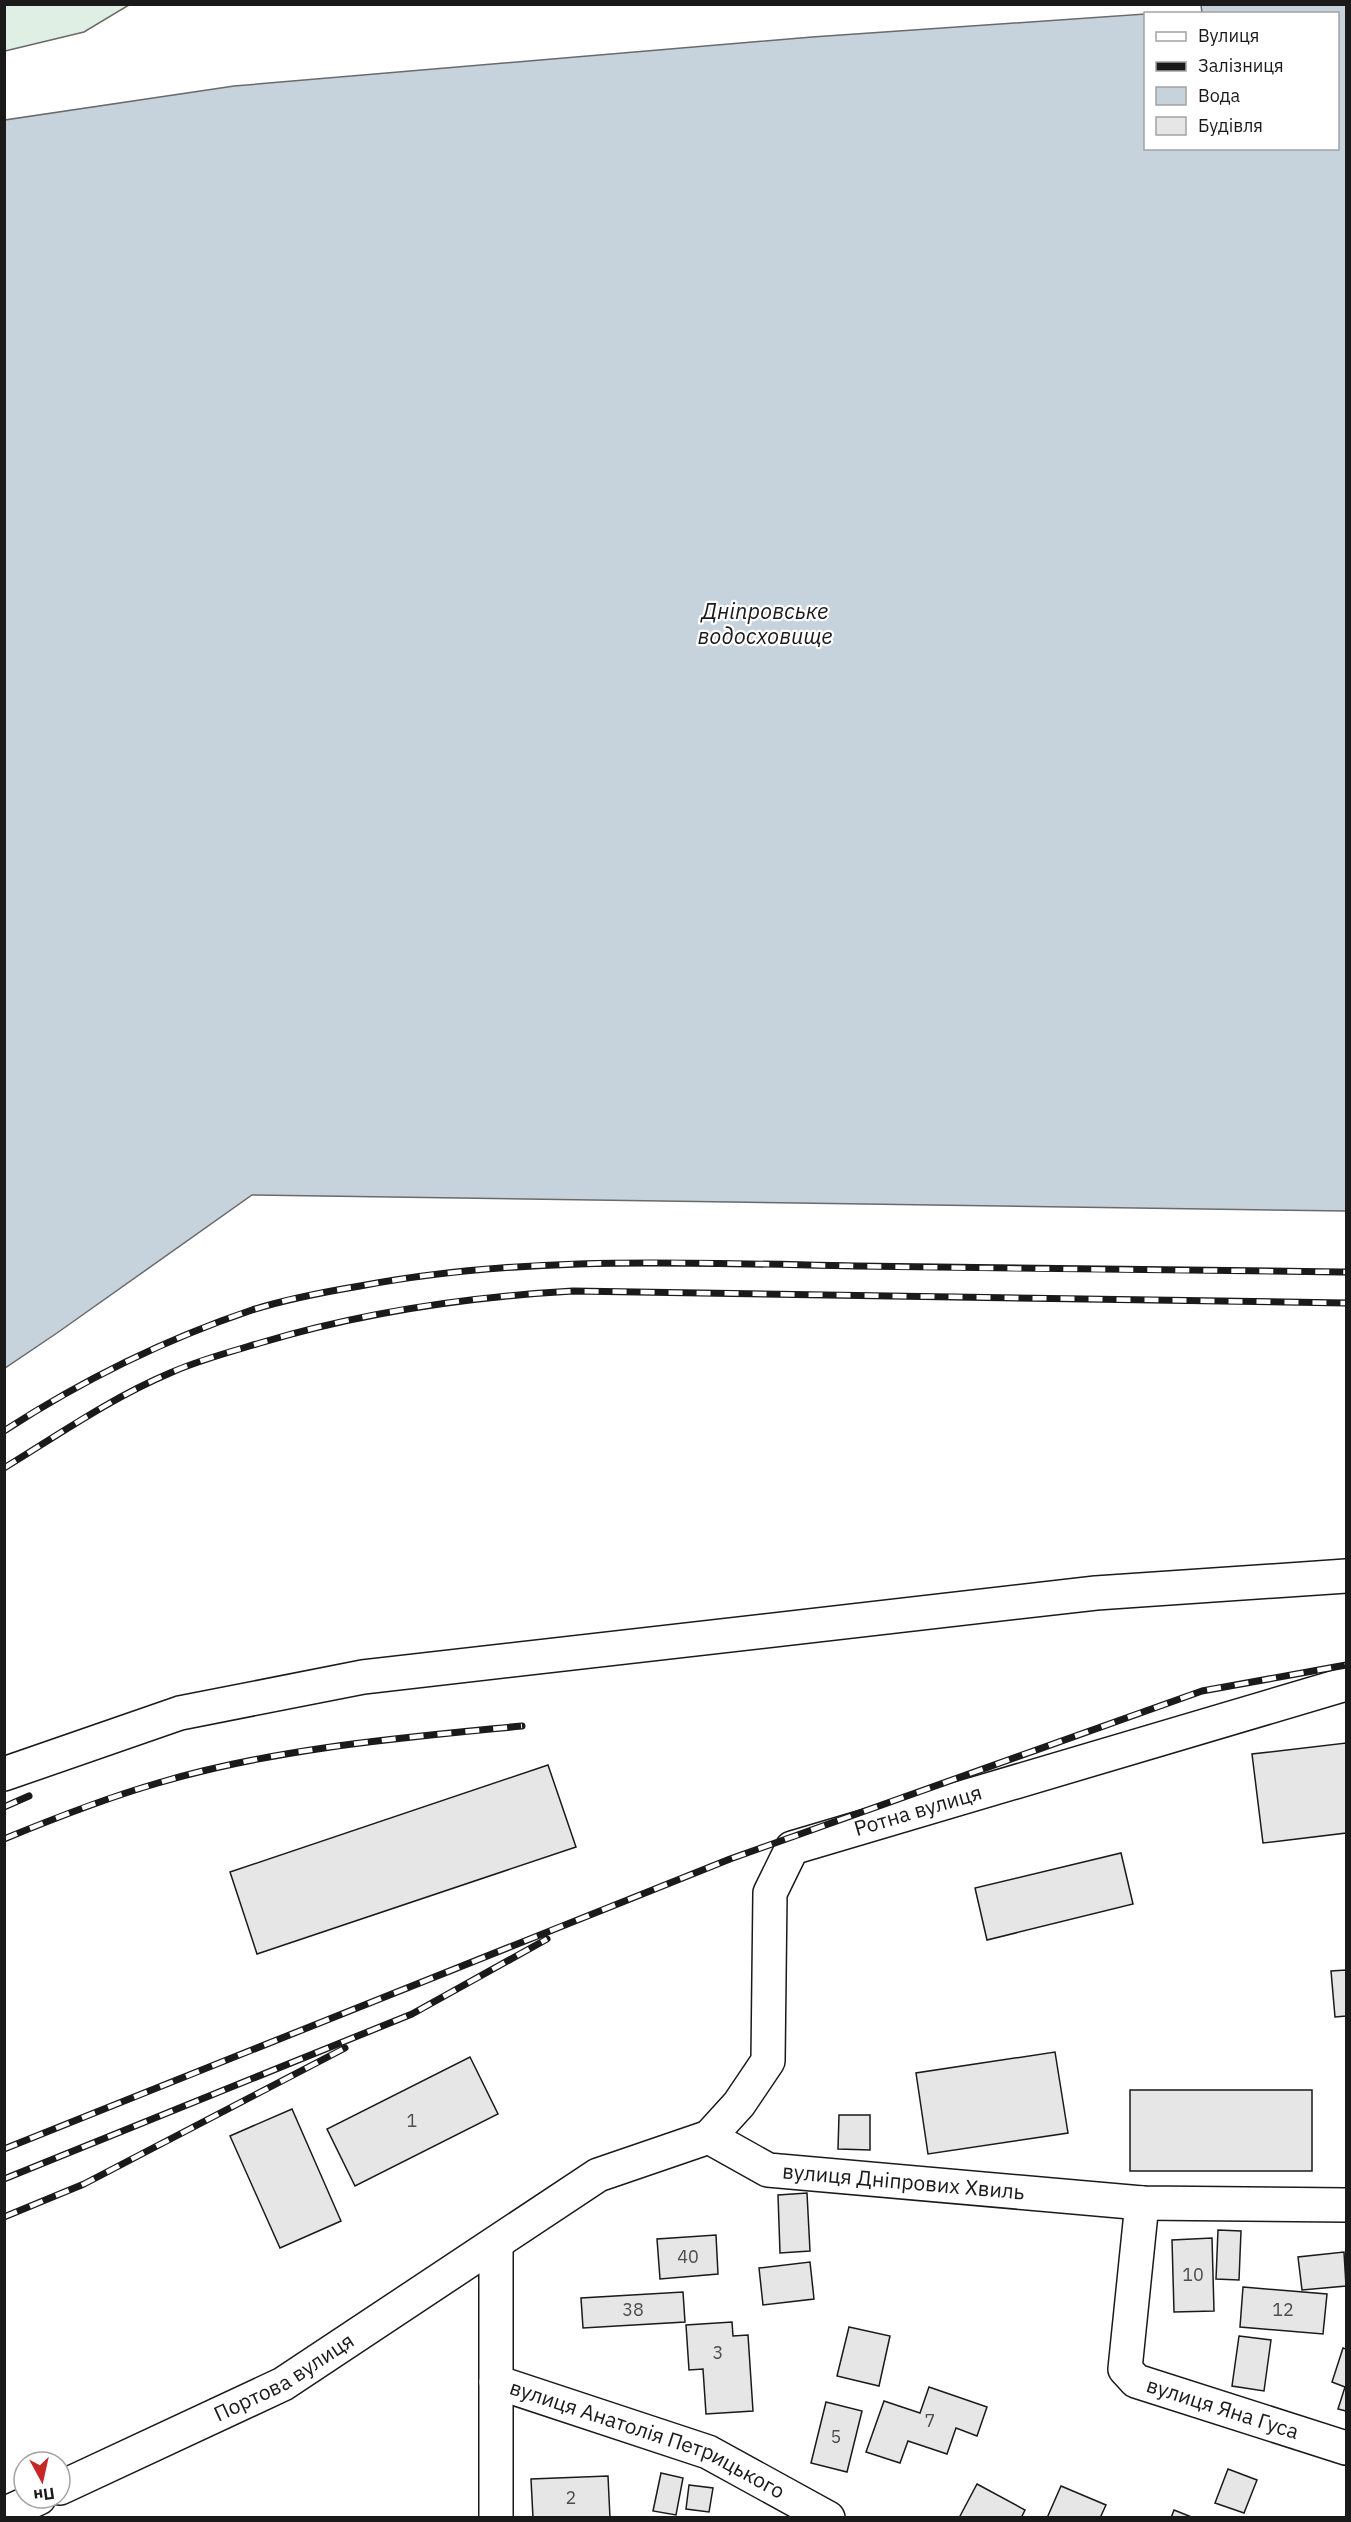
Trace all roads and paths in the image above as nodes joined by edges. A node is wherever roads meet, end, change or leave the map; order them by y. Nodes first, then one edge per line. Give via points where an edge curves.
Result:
1 (1347, 1576) edge
2 (1347, 1684) edge
3 (4, 1774) edge
4 (709, 2137) junction
5 (1142, 2203) junction
6 (1347, 2205) edge
7 (496, 2245) junction
8 (496, 2382) junction
9 (1347, 2448) edge
10 (72, 2482) edge
11 (496, 2517) edge
12 (828, 2517) edge

1 - 3 street via 1096,1593 363,1677 180,1713
2 - 4 street, Ротна вулиця via 792,1848 770,1893 768,2061 739,2104
4 - 5 street, вулиця Дніпрових Хвиль via 768,2170
4 - 7 street via 598,2175
5 - 6 street, вулиця Дніпрових Хвиль
5 - 9 street, вулиця Яна Гуса via 1125,2369 1136,2382
7 - 8 street
7 - 10 street, Портова вулиця via 283,2384
8 - 11 street
8 - 12 street, вулиця Анатолія Петрицького via 708,2452

